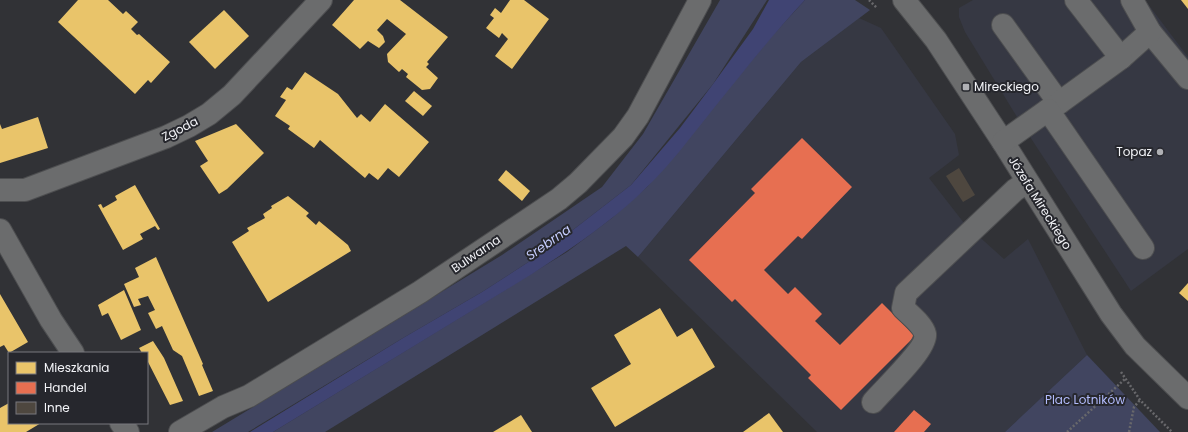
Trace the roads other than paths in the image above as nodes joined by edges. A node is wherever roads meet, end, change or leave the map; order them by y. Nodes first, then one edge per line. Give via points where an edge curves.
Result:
1 (321, 0) edge
2 (700, 0) edge
3 (1076, 0) edge
4 (1132, 0) edge
5 (907, 1) edge
6 (1003, 25) dead end
7 (1150, 32) junction
8 (1121, 58) junction
9 (1188, 78) edge
10 (1054, 106) junction
11 (1003, 142) junction
12 (1027, 182) junction
13 (0, 190) edge
14 (0, 230) edge
15 (1143, 248) dead end
16 (72, 352) edge
17 (1188, 398) edge
18 (873, 402) dead end
19 (122, 424) edge
20 (128, 432) edge
21 (180, 432) edge

1 - 13 street, Zgoda via 232,95 189,126 24,190
2 - 21 street, Bulwarna via 638,116 607,154 559,199 413,296 249,396 222,407
3 - 8 street
4 - 7 street
5 - 11 street, Józefa Mireckiego via 936,40
6 - 10 street
7 - 8 street
7 - 9 street
8 - 10 street
10 - 11 street
10 - 15 street
11 - 12 street, Józefa Mireckiego
12 - 17 street, Józefa Mireckiego via 1111,314 1135,346
12 - 18 street via 1015,190 906,293 903,308 923,330 924,341 918,352
14 - 16 street via 51,320
19 - 20 street

